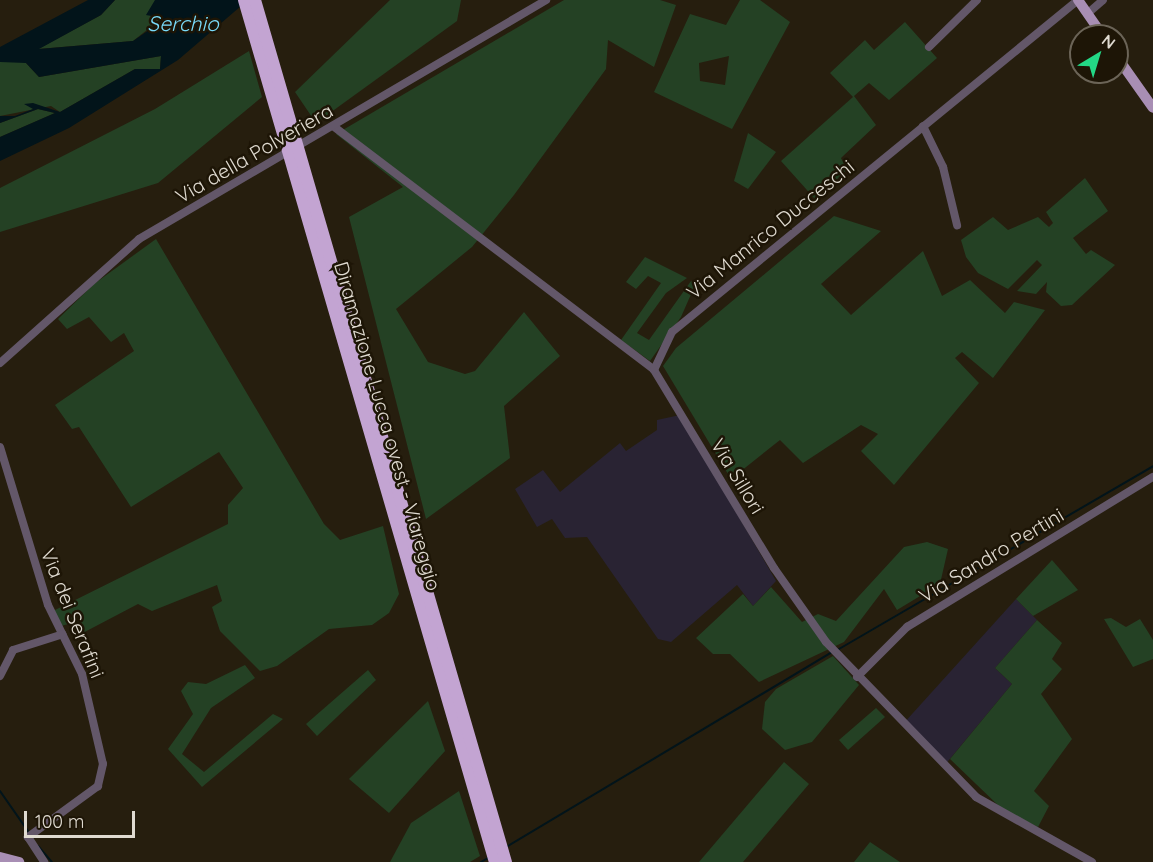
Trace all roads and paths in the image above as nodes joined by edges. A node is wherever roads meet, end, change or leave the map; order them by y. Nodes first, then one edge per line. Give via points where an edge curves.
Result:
1 (244, 0) edge
2 (255, 0) edge
3 (546, 0) edge
4 (977, 0) edge
5 (1078, 0) edge
6 (1103, 0) edge
7 (1087, 14) junction
8 (1094, 24) edge
9 (929, 47) dead end
10 (1129, 74) edge
11 (1153, 108) edge
12 (333, 126) junction
13 (923, 126) junction
14 (310, 209) junction
15 (957, 225) dead end
16 (0, 363) edge
17 (654, 370) junction
18 (0, 447) edge
19 (1153, 477) edge
20 (63, 634) junction
21 (0, 676) edge
22 (857, 677) junction
23 (0, 857) edge
24 (19, 862) edge
25 (44, 862) edge
26 (495, 862) edge
27 (506, 862) edge
28 (1092, 862) edge

1 - 14 highway, Diramazione Lucca ovest - Viareggio
2 - 14 highway, Diramazione Lucca ovest - Viareggio
3 - 12 street, Via della Polveriera
4 - 9 street
5 - 7 main road
5 - 13 street, Via Manrico Ducceschi via 993,75
6 - 7 street
7 - 8 main road
10 - 11 main road
12 - 16 street, Via della Polveriera via 139,239
12 - 17 street, Via Sillori via 507,264
13 - 15 street via 943,167
13 - 17 street, Via Manrico Ducceschi via 672,332
14 - 26 highway, Diramazione Lucca ovest - Viareggio
14 - 27 highway, Diramazione Lucca ovest - Viareggio
17 - 22 street, Via Sillori via 774,568 817,631
18 - 20 street, Via dei Serafini via 48,605
19 - 22 street, Via Sandro Pertini via 916,620
20 - 21 street via 13,650
20 - 25 street, Via dei Serafini via 82,674 102,776 98,786 31,835
22 - 28 street, Via Sillori via 976,797
23 - 24 main road

